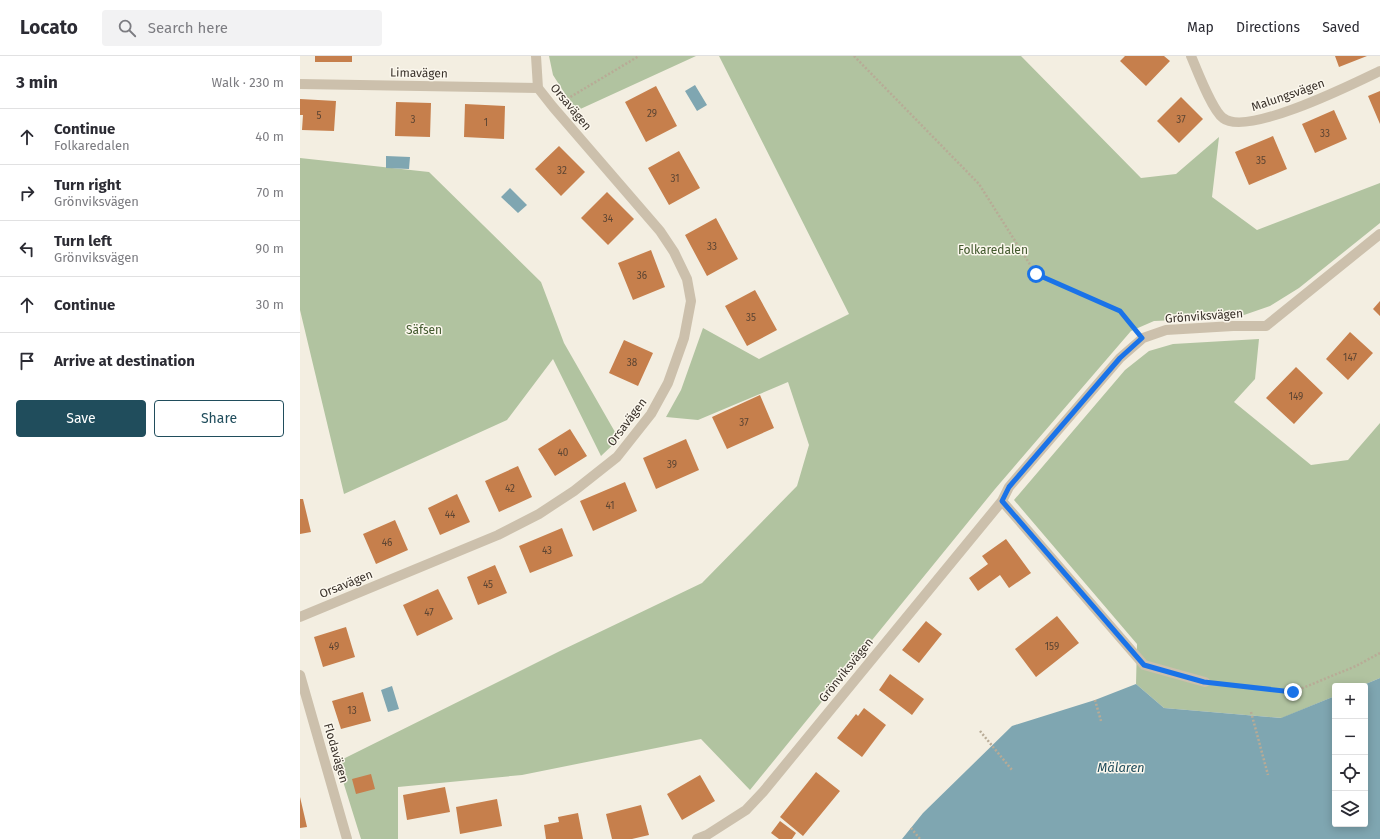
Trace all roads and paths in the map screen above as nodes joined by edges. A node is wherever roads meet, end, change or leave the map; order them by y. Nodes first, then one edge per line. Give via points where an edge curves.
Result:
1 (536, 56) edge
2 (639, 56) edge
3 (854, 56) edge
4 (1191, 56) edge
5 (1380, 71) edge
6 (300, 84) edge
7 (538, 88) junction
8 (553, 107) junction
9 (1380, 234) edge
10 (1142, 338) junction
11 (1002, 501) junction
12 (300, 617) edge
13 (1380, 653) edge
14 (300, 675) edge
15 (1204, 682) joint
16 (1095, 700) dead end
17 (1251, 712) dead end
18 (1101, 721) dead end
19 (980, 731) dead end
20 (1012, 770) dead end
21 (1268, 775) dead end
22 (911, 828) dead end
23 (347, 839) edge
24 (697, 839) edge
25 (920, 839) edge

1 - 7 street, Orsavägen
2 - 8 path
3 - 10 path via 980,184 1036,274 1120,311
4 - 5 street, Malungsvägen via 1215,108 1222,118 1232,123 1253,122 1320,100
6 - 7 street, Limavägen
7 - 8 street, Orsavägen
8 - 12 street, Orsavägen via 660,231 687,278 691,301 684,338 668,383 651,414 617,457 574,491 539,514 498,535
9 - 10 street, Grönviksvägen via 1266,326 1166,330
10 - 11 street, Grönviksvägen via 1120,358 1009,487
11 - 15 street via 1144,665
11 - 24 street, Grönviksvägen via 763,792 746,810
13 - 15 path via 1356,666 1293,692
14 - 23 street, Flodavägen
16 - 18 path
17 - 21 path
19 - 20 path
22 - 25 path

